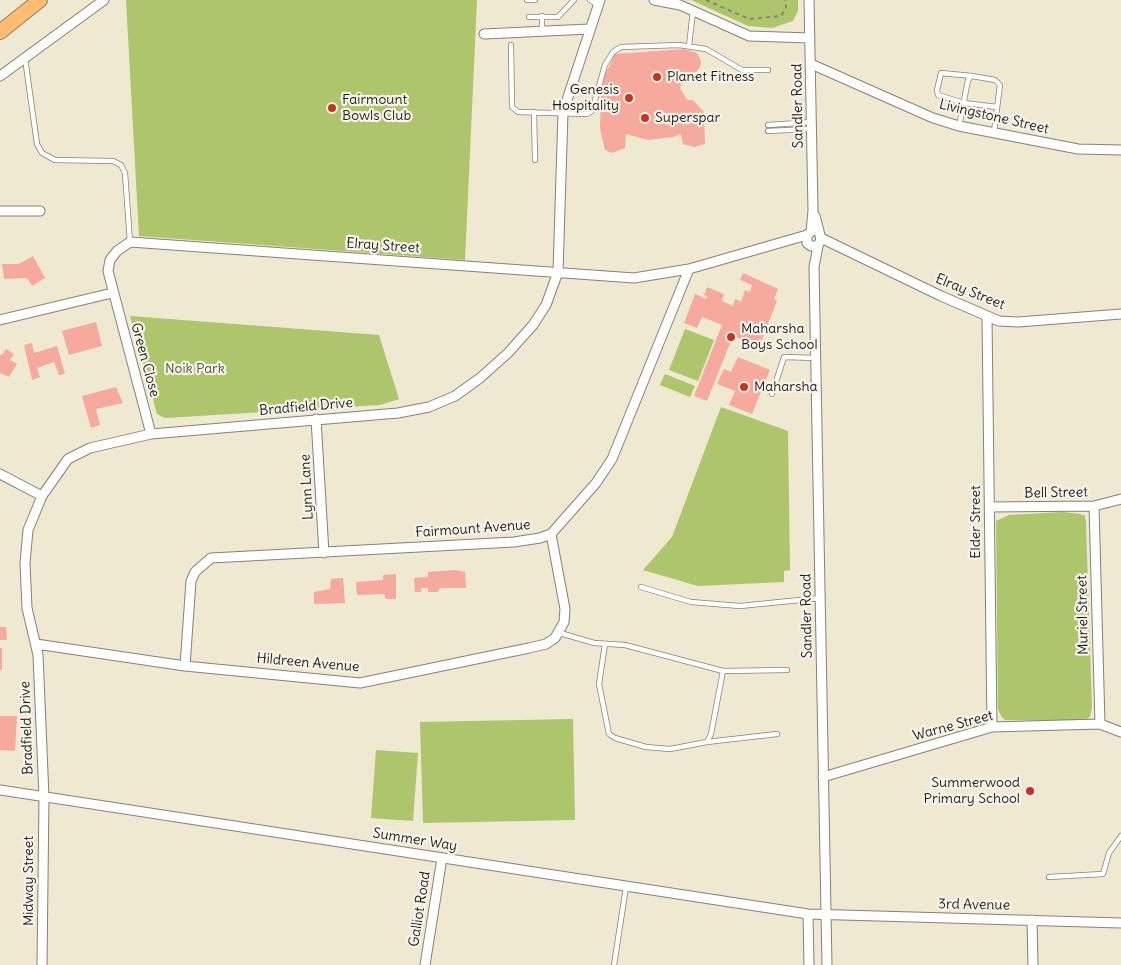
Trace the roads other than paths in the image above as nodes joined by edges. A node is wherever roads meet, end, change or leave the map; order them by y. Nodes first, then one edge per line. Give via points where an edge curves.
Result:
1 (40, 0) edge
2 (104, 0) edge
3 (527, 0) edge
4 (535, 0) edge
5 (574, 0) edge
6 (654, 0) edge
7 (809, 0) edge
8 (596, 2) edge
9 (694, 11) junction
10 (542, 16) junction
11 (529, 17) dead end
12 (589, 29) junction
13 (542, 31) junction
14 (0, 32) edge
15 (484, 34) dead end
16 (810, 38) junction
17 (511, 45) dead end
18 (689, 46) junction
19 (25, 58) junction
20 (811, 64) junction
21 (768, 70) dead end
22 (0, 76) edge
23 (972, 76) junction
24 (964, 102) junction
25 (997, 107) junction
26 (534, 112) junction
27 (563, 112) junction
28 (768, 125) dead end
29 (812, 125) junction
30 (959, 126) junction
31 (768, 131) dead end
32 (994, 132) junction
33 (1121, 150) edge
34 (535, 160) dead end
35 (0, 211) edge
36 (40, 211) dead end
37 (814, 239) junction
38 (130, 242) junction
39 (688, 269) junction
40 (558, 272) junction
41 (112, 293) junction
42 (1121, 314) edge
43 (987, 317) junction
44 (0, 320) edge
45 (816, 358) junction
46 (772, 394) dead end
47 (316, 419) junction
48 (150, 434) junction
49 (0, 474) edge
50 (42, 496) junction
51 (1121, 499) edge
52 (1094, 506) junction
53 (990, 507) junction
54 (551, 534) junction
55 (324, 553) junction
56 (641, 587) dead end
57 (820, 598) junction
58 (560, 633) junction
59 (36, 644) junction
60 (605, 644) junction
61 (185, 666) junction
62 (787, 670) dead end
63 (723, 671) junction
64 (1100, 724) junction
65 (992, 727) junction
66 (1121, 732) edge
67 (777, 734) dead end
68 (707, 742) junction
69 (823, 777) junction
70 (0, 790) edge
71 (44, 797) junction
72 (1121, 836) edge
73 (442, 858) junction
74 (1050, 877) dead end
75 (626, 887) junction
76 (808, 914) junction
77 (826, 915) junction
78 (1032, 920) junction
79 (1121, 923) edge
80 (42, 965) edge
81 (426, 965) edge
82 (614, 965) edge
83 (809, 965) edge
84 (827, 965) edge
85 (1033, 965) edge

1 - 14 main road
2 - 19 street
3 - 4 lane
5 - 10 lane via 558,17
6 - 9 street
7 - 16 street, Sandler Road
8 - 12 street, Bradfield Drive
9 - 16 street via 749,36
9 - 18 lane
10 - 11 lane
10 - 13 lane
12 - 13 street
12 - 27 street, Bradfield Drive
13 - 15 street
16 - 20 street, Sandler Road
17 - 26 lane via 512,107 518,112
18 - 21 lane via 706,49 742,70
18 - 27 lane via 621,47 605,65 592,111 582,115
19 - 22 street
19 - 38 lane via 37,144 42,153 54,160 113,161 121,165 125,173
20 - 29 street, Sandler Road
20 - 30 street, Livingstone Street via 933,118
23 - 24 lane via 966,84
23 - 24 lane via 940,74 938,95
23 - 25 lane via 999,82
24 - 25 lane
24 - 30 lane
25 - 32 lane
26 - 27 lane
26 - 34 lane
27 - 40 street, Bradfield Drive
28 - 29 lane
29 - 31 lane
29 - 37 street, Sandler Road
30 - 32 street, Livingstone Street
32 - 33 street, Livingstone Street via 1078,149
35 - 36 street
37 - 39 street, Elray Street via 788,241
37 - 43 street, Elray Street
37 - 45 street, Sandler Road
38 - 40 street, Elray Street
38 - 41 street, Green Close via 110,260 108,271
39 - 40 street, Elray Street via 628,278
39 - 54 street, Fairmount Avenue via 612,459 596,483
40 - 47 street, Bradfield Drive via 546,305 533,325 508,353 468,388 429,407 398,413
41 - 44 street
41 - 48 street, Green Close
42 - 43 street, Elray Street via 1018,322
43 - 53 street, Elder Street
45 - 46 lane via 784,357
45 - 57 street, Sandler Road
47 - 48 street, Bradfield Drive
47 - 55 street, Lynn Lane
48 - 50 street, Bradfield Drive via 73,455
49 - 50 street
50 - 59 street, Bradfield Drive via 28,530 25,563 27,608
51 - 52 street, Bell Street
52 - 53 street, Bell Street
52 - 64 street, Muriel Street
53 - 65 street, Elder Street
54 - 55 street, Fairmount Avenue via 514,542
54 - 58 street via 565,609
55 - 61 street, Fairmount Avenue via 221,556 202,564 191,581
56 - 57 lane via 691,602 740,606
57 - 69 street, Sandler Road
58 - 60 lane
58 - 61 street, Hildreen Avenue via 546,644 360,683
59 - 61 street, Hildreen Avenue
59 - 71 street, Bradfield Drive
60 - 63 lane via 625,645
60 - 68 lane via 599,684 611,736 662,749
62 - 63 lane
63 - 68 lane
64 - 65 street, Warne Street
64 - 66 street, Warne Street
65 - 69 street, Warne Street
67 - 68 lane
69 - 77 street, Sandler Road
70 - 71 street, Summer Way
71 - 73 street, Summer Way
71 - 80 street, Midway Street
72 - 74 lane via 1109,853 1103,874
73 - 75 street, Summer Way
73 - 81 street, Galliot Road
75 - 76 street, Summer Way
75 - 82 lane
76 - 77 street, Summer Way
76 - 83 street
77 - 78 street, 3rd Avenue
77 - 84 street, Sandler Road
78 - 79 street, 3rd Avenue
78 - 85 street

